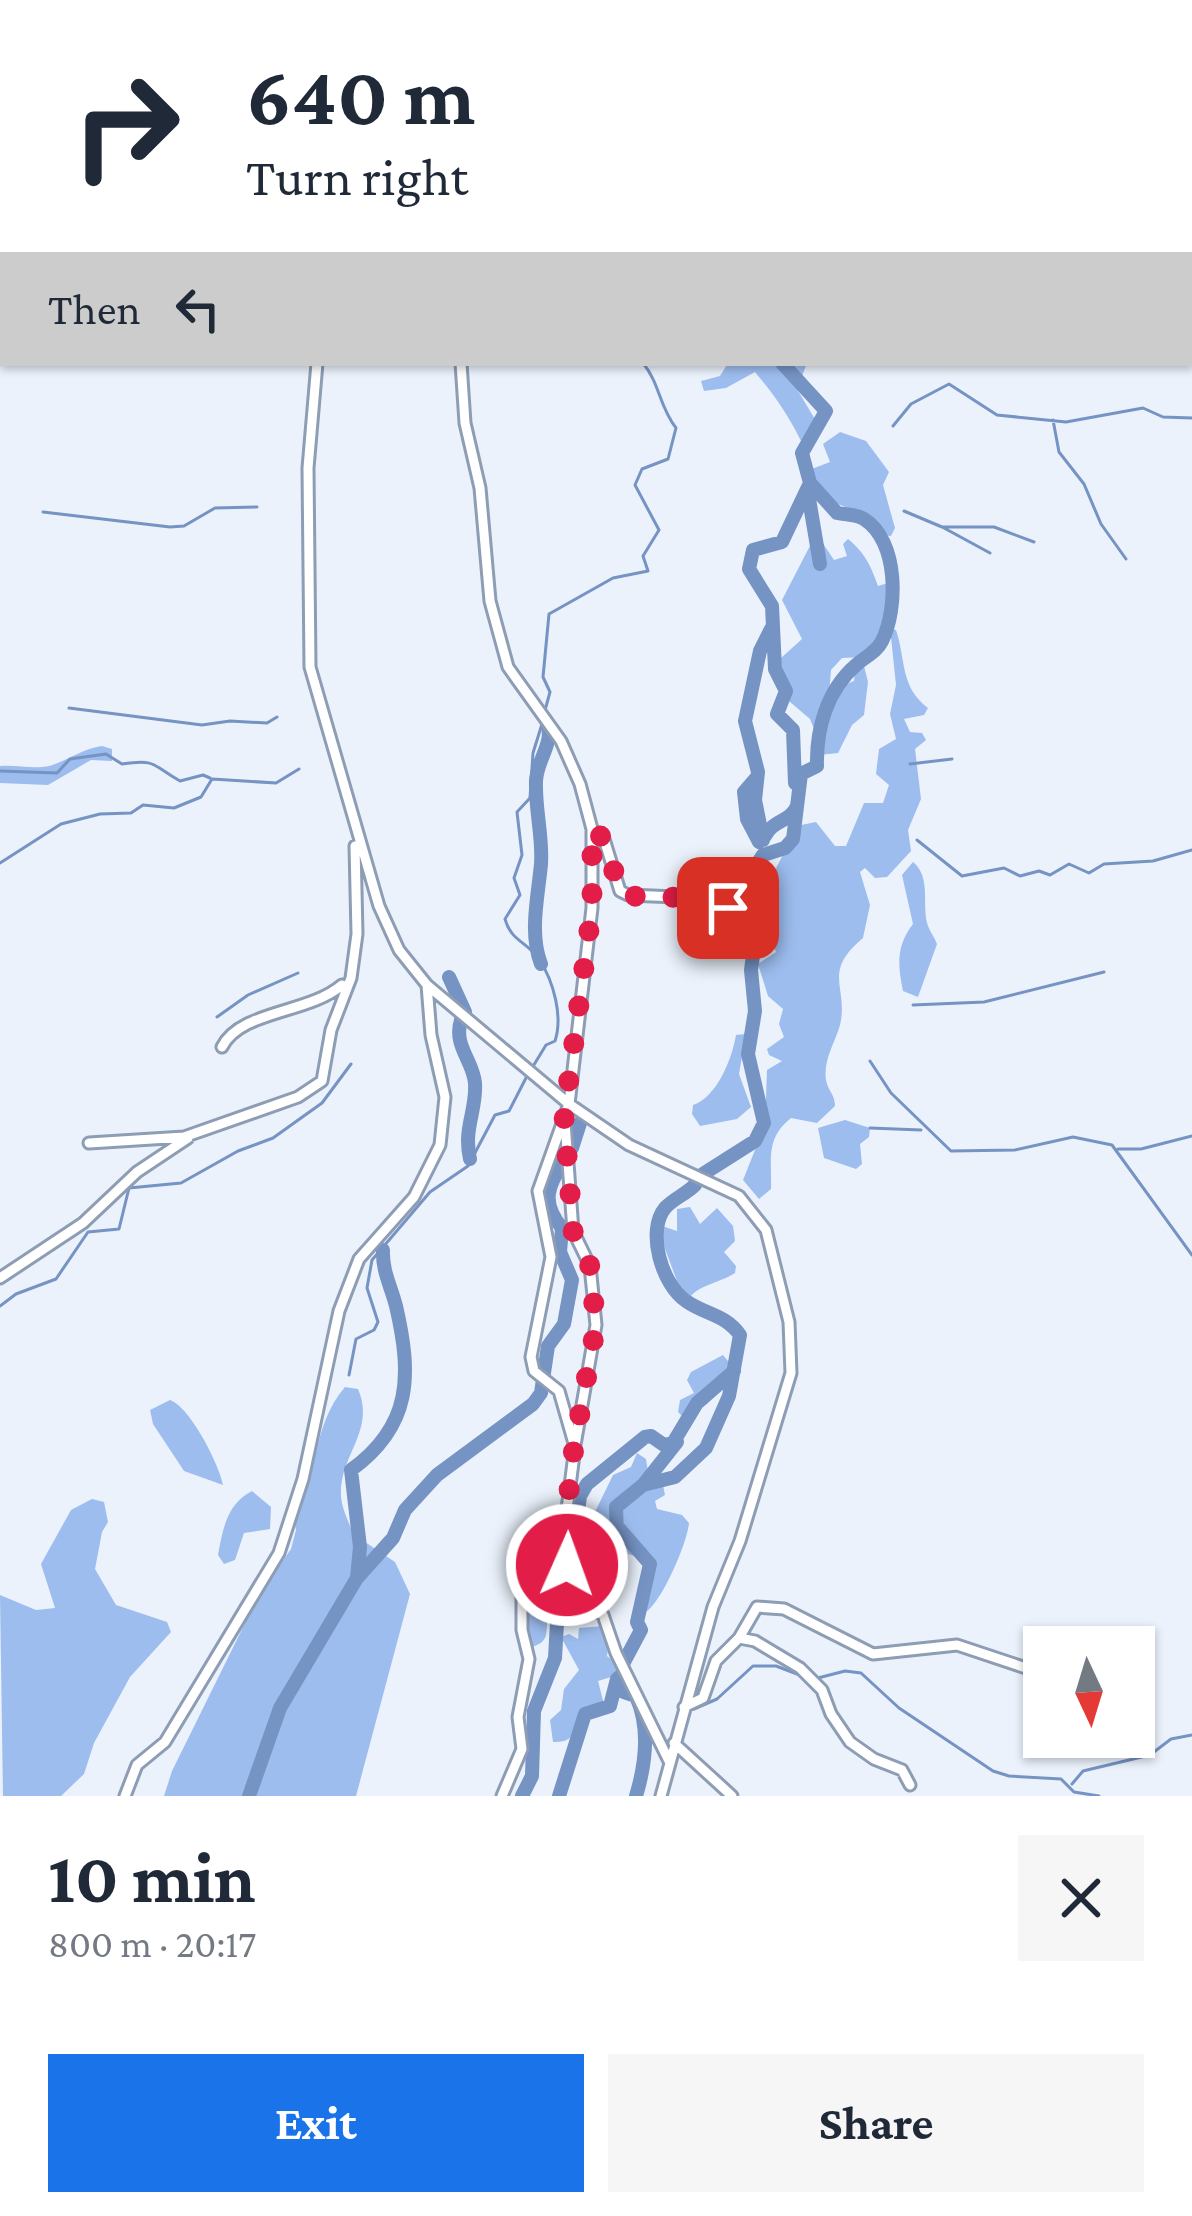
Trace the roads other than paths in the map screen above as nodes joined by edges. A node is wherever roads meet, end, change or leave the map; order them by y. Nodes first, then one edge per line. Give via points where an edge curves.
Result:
1 (317, 366) edge
2 (461, 366) edge
3 (592, 829) junction
4 (356, 835) junction
5 (737, 911) dead end
6 (351, 978) junction
7 (427, 985) junction
8 (222, 1048) dead end
9 (569, 1104) junction
10 (564, 1116) junction
11 (192, 1135) junction
12 (88, 1144) dead end
13 (0, 1278) edge
14 (574, 1447) junction
15 (566, 1517) junction
16 (739, 1638) junction
17 (1023, 1667) edge
18 (684, 1707) junction
19 (674, 1743) junction
20 (669, 1761) junction
21 (910, 1785) dead end
22 (125, 1796) edge
23 (502, 1796) edge
24 (661, 1796) edge
25 (732, 1796) edge

1 - 4 street via 307,636
2 - 3 street via 490,601 508,668 562,741
3 - 5 street via 628,896 701,898
3 - 9 street via 592,908
4 - 6 street
4 - 7 street via 399,950
6 - 8 street via 319,1003 247,1024
6 - 11 street via 322,1081
7 - 9 street
7 - 22 street via 445,1097 440,1145 414,1196 353,1272 278,1552 165,1742 136,1765
9 - 10 street
9 - 18 street via 629,1145 739,1196 766,1230 789,1322 790,1373
10 - 14 street via 573,1231 590,1266 596,1325
10 - 14 street via 538,1191 551,1257 531,1358 534,1371 559,1391
11 - 12 street
11 - 13 street
14 - 15 street
15 - 20 street via 569,1594 603,1615
15 - 23 street via 522,1575 529,1659 518,1717 522,1748
16 - 17 street via 757,1607 770,1606 873,1654 957,1645
16 - 18 street via 716,1660 703,1698
16 - 21 street via 800,1668 850,1742 902,1770
18 - 19 street
19 - 20 street
19 - 25 street
20 - 24 street

